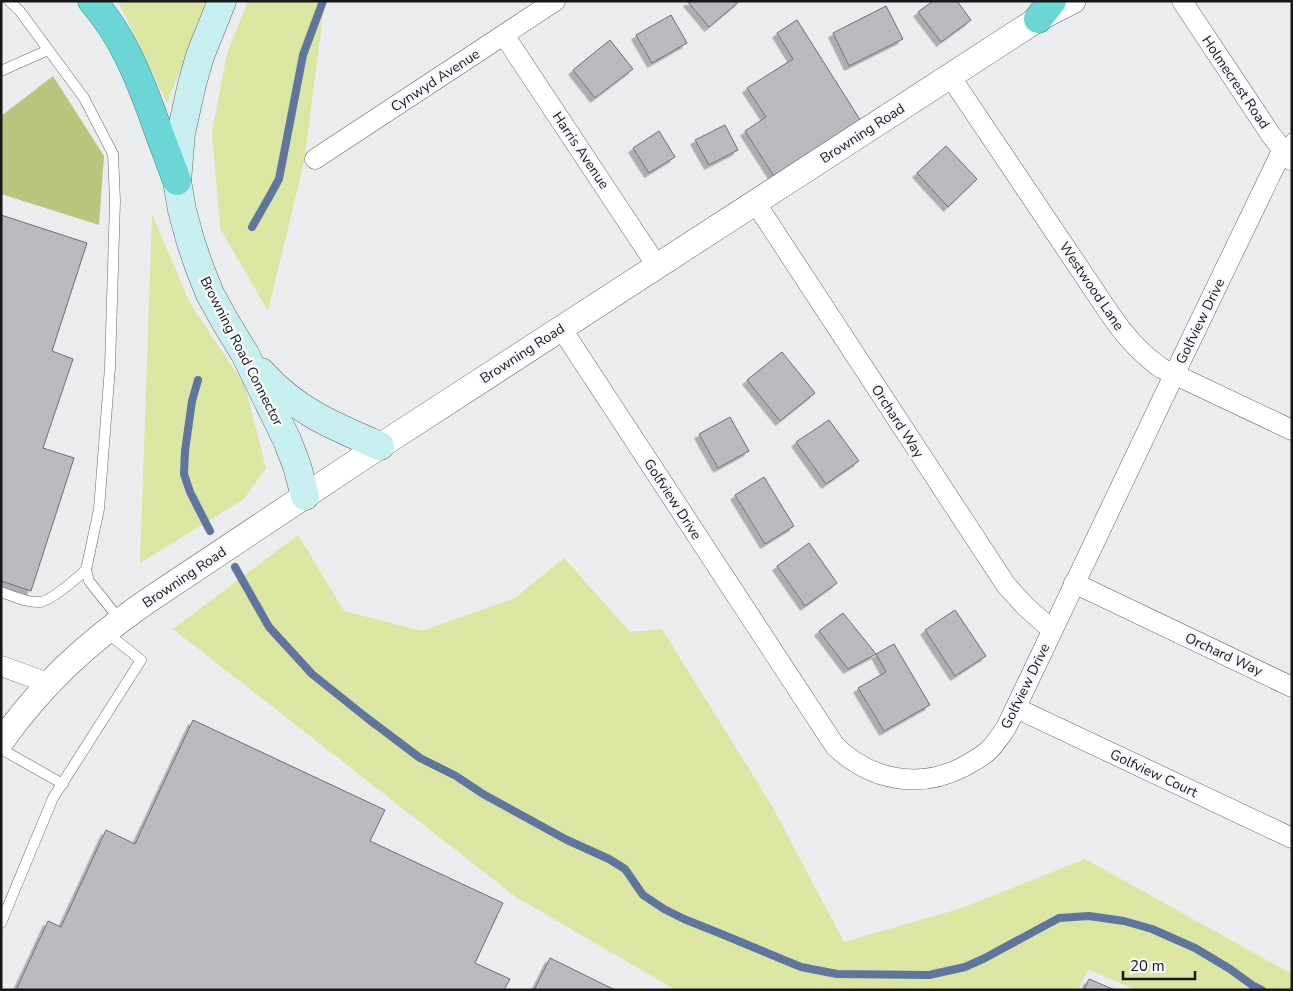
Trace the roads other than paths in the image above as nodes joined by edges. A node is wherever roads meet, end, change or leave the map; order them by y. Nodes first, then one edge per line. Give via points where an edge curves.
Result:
1 (9, 1) edge
2 (92, 1) edge
3 (222, 1) edge
4 (555, 1) edge
5 (1073, 1) edge
6 (1182, 1) edge
7 (1045, 10) edge
8 (504, 35) junction
9 (48, 50) junction
10 (1, 71) edge
11 (950, 76) junction
12 (1289, 150) edge
13 (315, 159) dead end
14 (177, 182) junction
15 (755, 202) junction
16 (657, 266) junction
17 (561, 328) junction
18 (245, 354) junction
19 (1174, 375) junction
20 (1292, 430) edge
21 (380, 446) junction
22 (305, 496) junction
23 (86, 570) junction
24 (1074, 584) junction
25 (1, 592) edge
26 (113, 626) junction
27 (1052, 630) junction
28 (1, 666) edge
29 (48, 683) junction
30 (1292, 687) edge
31 (1016, 708) junction
32 (1, 742) edge
33 (1, 749) edge
34 (63, 784) junction
35 (1292, 838) edge
36 (1, 923) edge

1 - 9 lane
2 - 14 highway via 126,50
3 - 14 main road, Browning Road Connector via 192,84
4 - 8 street, Cynwyd Avenue
5 - 7 street, Browning Road
6 - 12 street, Holmecrest Road
7 - 11 street, Browning Road
8 - 13 street, Cynwyd Avenue
8 - 16 street, Harris Avenue
9 - 10 lane
9 - 23 lane via 84,98 114,154 110,367 99,509
11 - 15 street, Browning Road
11 - 19 street, Westwood Lane via 1122,331 1148,359
12 - 19 street, Golfview Drive
14 - 18 main road, Browning Road Connector via 200,269 210,294
15 - 16 street, Browning Road
15 - 27 street, Orchard Way via 1006,585
16 - 17 street, Browning Road
17 - 21 street, Browning Road
17 - 31 street, Golfview Drive via 834,746 845,756 876,773 894,778 912,780 945,775 988,751 1006,728
18 - 21 main road via 285,396 336,427
18 - 22 main road, Browning Road Connector via 287,440
19 - 20 street, Westwood Lane
19 - 24 street, Golfview Drive
21 - 22 street, Browning Road
22 - 26 street, Browning Road
23 - 25 lane via 63,590 41,602
23 - 26 lane
24 - 27 street, Golfview Drive
24 - 30 street, Orchard Way
26 - 29 street, Browning Road
26 - 34 lane via 141,660
27 - 31 street, Golfview Drive
28 - 29 street
29 - 32 street, Browning Road
31 - 35 street, Golfview Court
33 - 34 lane
34 - 36 lane via 54,798

